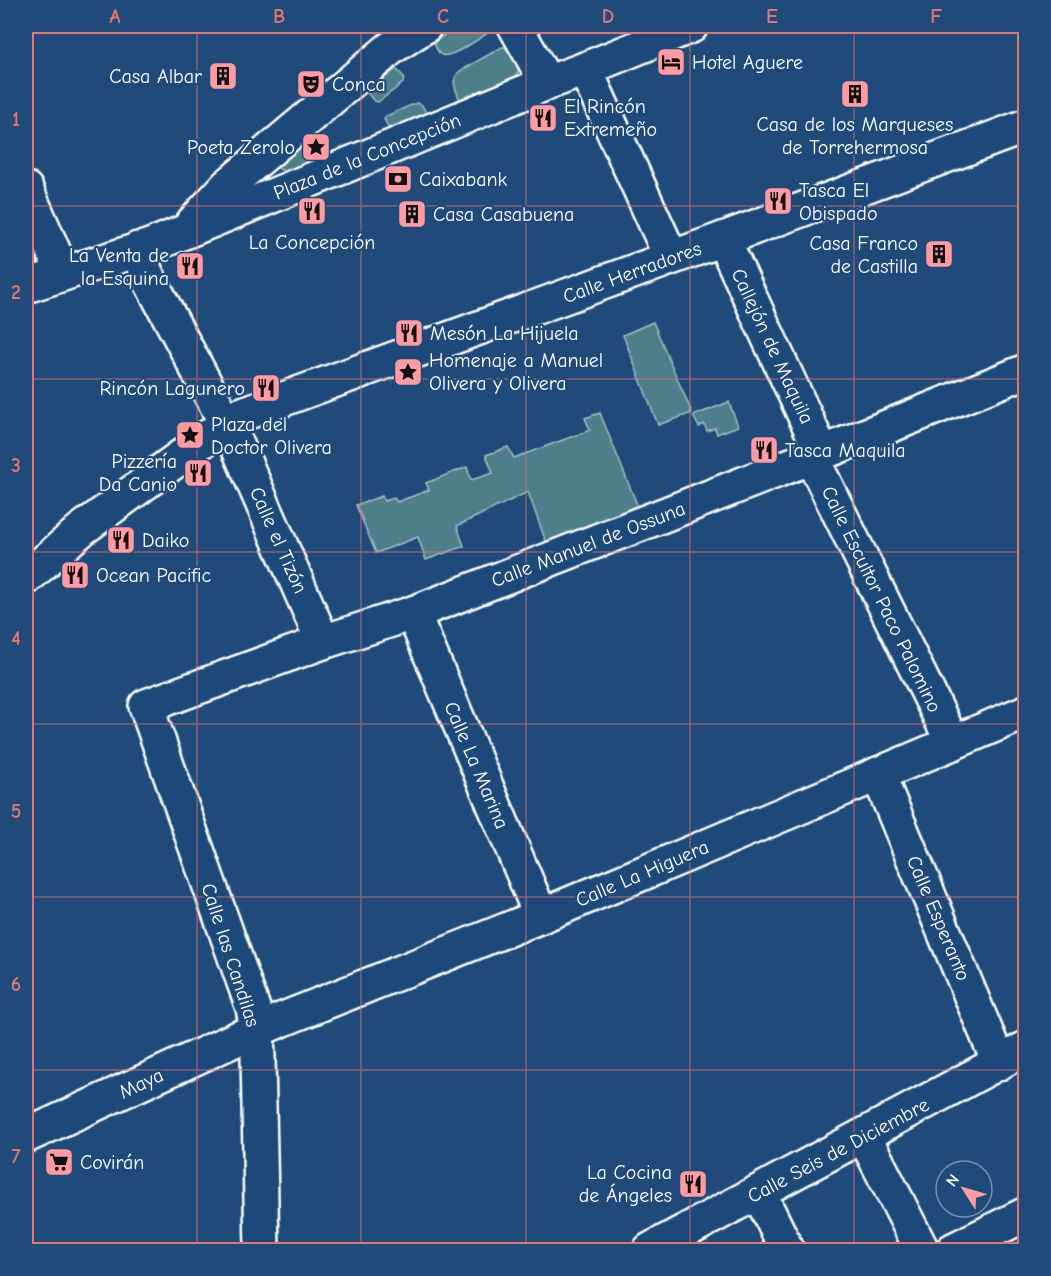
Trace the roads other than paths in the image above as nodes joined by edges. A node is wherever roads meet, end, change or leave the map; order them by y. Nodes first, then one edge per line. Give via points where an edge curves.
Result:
1 (425, 26) edge
2 (514, 26) edge
3 (691, 26) edge
4 (585, 69) junction
5 (547, 83) junction
6 (1026, 126) edge
7 (26, 189) edge
8 (187, 230) junction
9 (723, 239) junction
10 (671, 257) junction
11 (142, 261) junction
12 (63, 273) junction
13 (26, 286) edge
14 (1026, 371) edge
15 (233, 426) junction
16 (817, 455) junction
17 (26, 578) edge
18 (413, 613) junction
19 (323, 642) junction
20 (146, 706) joint
21 (1026, 712) edge
22 (953, 742) junction
23 (878, 774) junction
24 (541, 916) junction
25 (257, 1031) junction
26 (1012, 1056) edge
27 (26, 1136) edge
28 (864, 1136) junction
29 (759, 1192) junction
30 (1026, 1214) edge
31 (262, 1251) edge
32 (650, 1251) edge
33 (787, 1251) edge
34 (921, 1251) edge
35 (953, 1251) edge

1 - 8 street, Plaza de la Concepción via 391,48 227,186
2 - 5 street
3 - 4 street, Plaza de la Concepción
4 - 5 street, Plaza de la Concepción
4 - 10 street
5 - 8 street, Plaza de la Concepción
6 - 9 street, Calle Herradores
7 - 12 street
8 - 11 street, Plaza de la Concepción
9 - 10 street, Calle Herradores
9 - 16 street, Callejón de Maquila
10 - 15 street, Calle Herradores
11 - 12 street, Plaza de la Concepción
11 - 15 street
12 - 13 street, Plaza de la Concepción
14 - 16 street, Calle Manuel de Ossuna
15 - 17 street via 82,529
15 - 19 street, Calle el Tizón
16 - 18 street, Calle Manuel de Ossuna
16 - 22 street, Calle Escultor Paco Palomino
18 - 19 street, Calle Manuel de Ossuna
18 - 24 street, Calle La Marina
19 - 20 street, Calle Manuel de Ossuna
20 - 25 street, Calle las Candilas via 253,1008
21 - 22 street, Calle La Higuera
22 - 23 street, Calle La Higuera
23 - 24 street, Calle La Higuera
23 - 26 street, Calle Esperanto
24 - 25 street, Calle La Higuera
25 - 27 street, Maya
25 - 31 street, Calle las Candilas
26 - 28 street, Calle Seis de Diciembre
28 - 29 street, Calle Seis de Diciembre
28 - 34 street
29 - 32 street, Calle Seis de Diciembre
29 - 33 street
30 - 35 street

